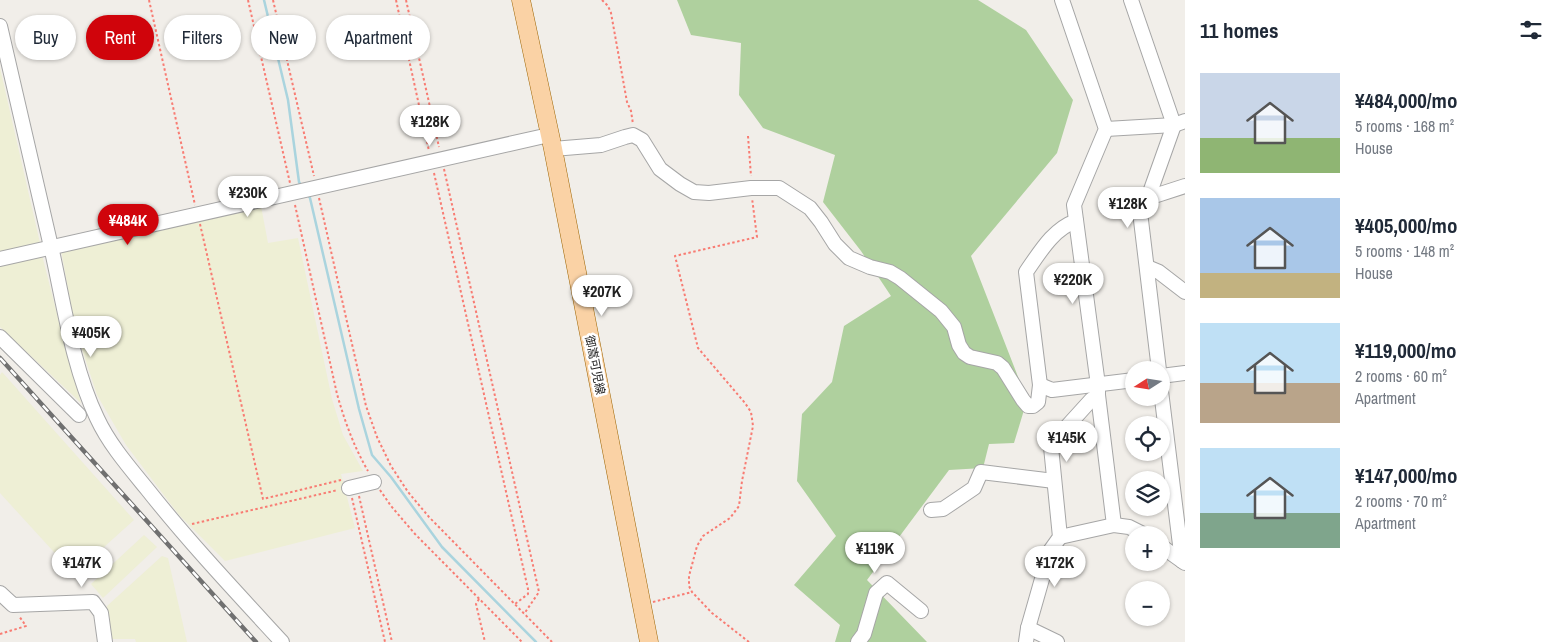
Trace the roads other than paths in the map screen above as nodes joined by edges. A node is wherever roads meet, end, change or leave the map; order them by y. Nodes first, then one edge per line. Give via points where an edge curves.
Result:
1 (521, 0) edge
2 (1062, 0) edge
3 (1131, 0) edge
4 (0, 26) edge
5 (1180, 123) edge
6 (1106, 129) junction
7 (551, 142) junction
8 (1185, 186) edge
9 (1148, 198) junction
10 (1076, 221) junction
11 (51, 248) junction
12 (0, 260) edge
13 (1148, 267) junction
14 (1185, 292) edge
15 (0, 336) edge
16 (1158, 361) edge
17 (1185, 373) edge
18 (1170, 375) edge
19 (1125, 382) edge
20 (1040, 384) junction
21 (1098, 390) junction
22 (1163, 406) edge
23 (79, 415) dead end
24 (1054, 480) junction
25 (374, 482) road end
26 (349, 485) road end
27 (931, 510) dead end
28 (1114, 525) junction
29 (1125, 526) edge
30 (1060, 537) junction
31 (1170, 552) edge
32 (1184, 562) edge
33 (0, 593) edge
34 (920, 611) dead end
35 (1027, 635) edge
36 (105, 642) edge
37 (282, 642) edge
38 (649, 642) edge
39 (858, 642) edge
40 (1057, 642) edge

1 - 7 main road, 御嵩可児線
2 - 6 street
3 - 5 street
4 - 11 street
5 - 6 street
5 - 9 street
6 - 10 street via 1074,205
7 - 11 street via 437,160
7 - 20 street via 601,145 633,135 642,140 660,169 688,189 709,193 779,188 810,208 849,258 890,272 941,311 954,327 964,353 997,363 1028,406 1038,402
7 - 38 main road, 御嵩可児線
8 - 9 street
9 - 13 street via 1140,212
10 - 20 street via 1046,242 1026,272
10 - 21 street
11 - 12 street
11 - 37 street via 83,384 108,437 178,527
13 - 14 street
13 - 16 street
15 - 23 street
17 - 18 street
19 - 21 street
20 - 21 street via 1052,390
21 - 24 street via 1052,443
21 - 28 street
22 - 32 street
24 - 27 street via 981,472 974,488 943,509
24 - 30 street
25 - 26 street
28 - 29 street
28 - 30 street
30 - 35 street via 1050,551
31 - 32 street
33 - 36 street via 13,605 93,602 101,613
34 - 39 street via 886,583 876,593 864,634
35 - 40 street

